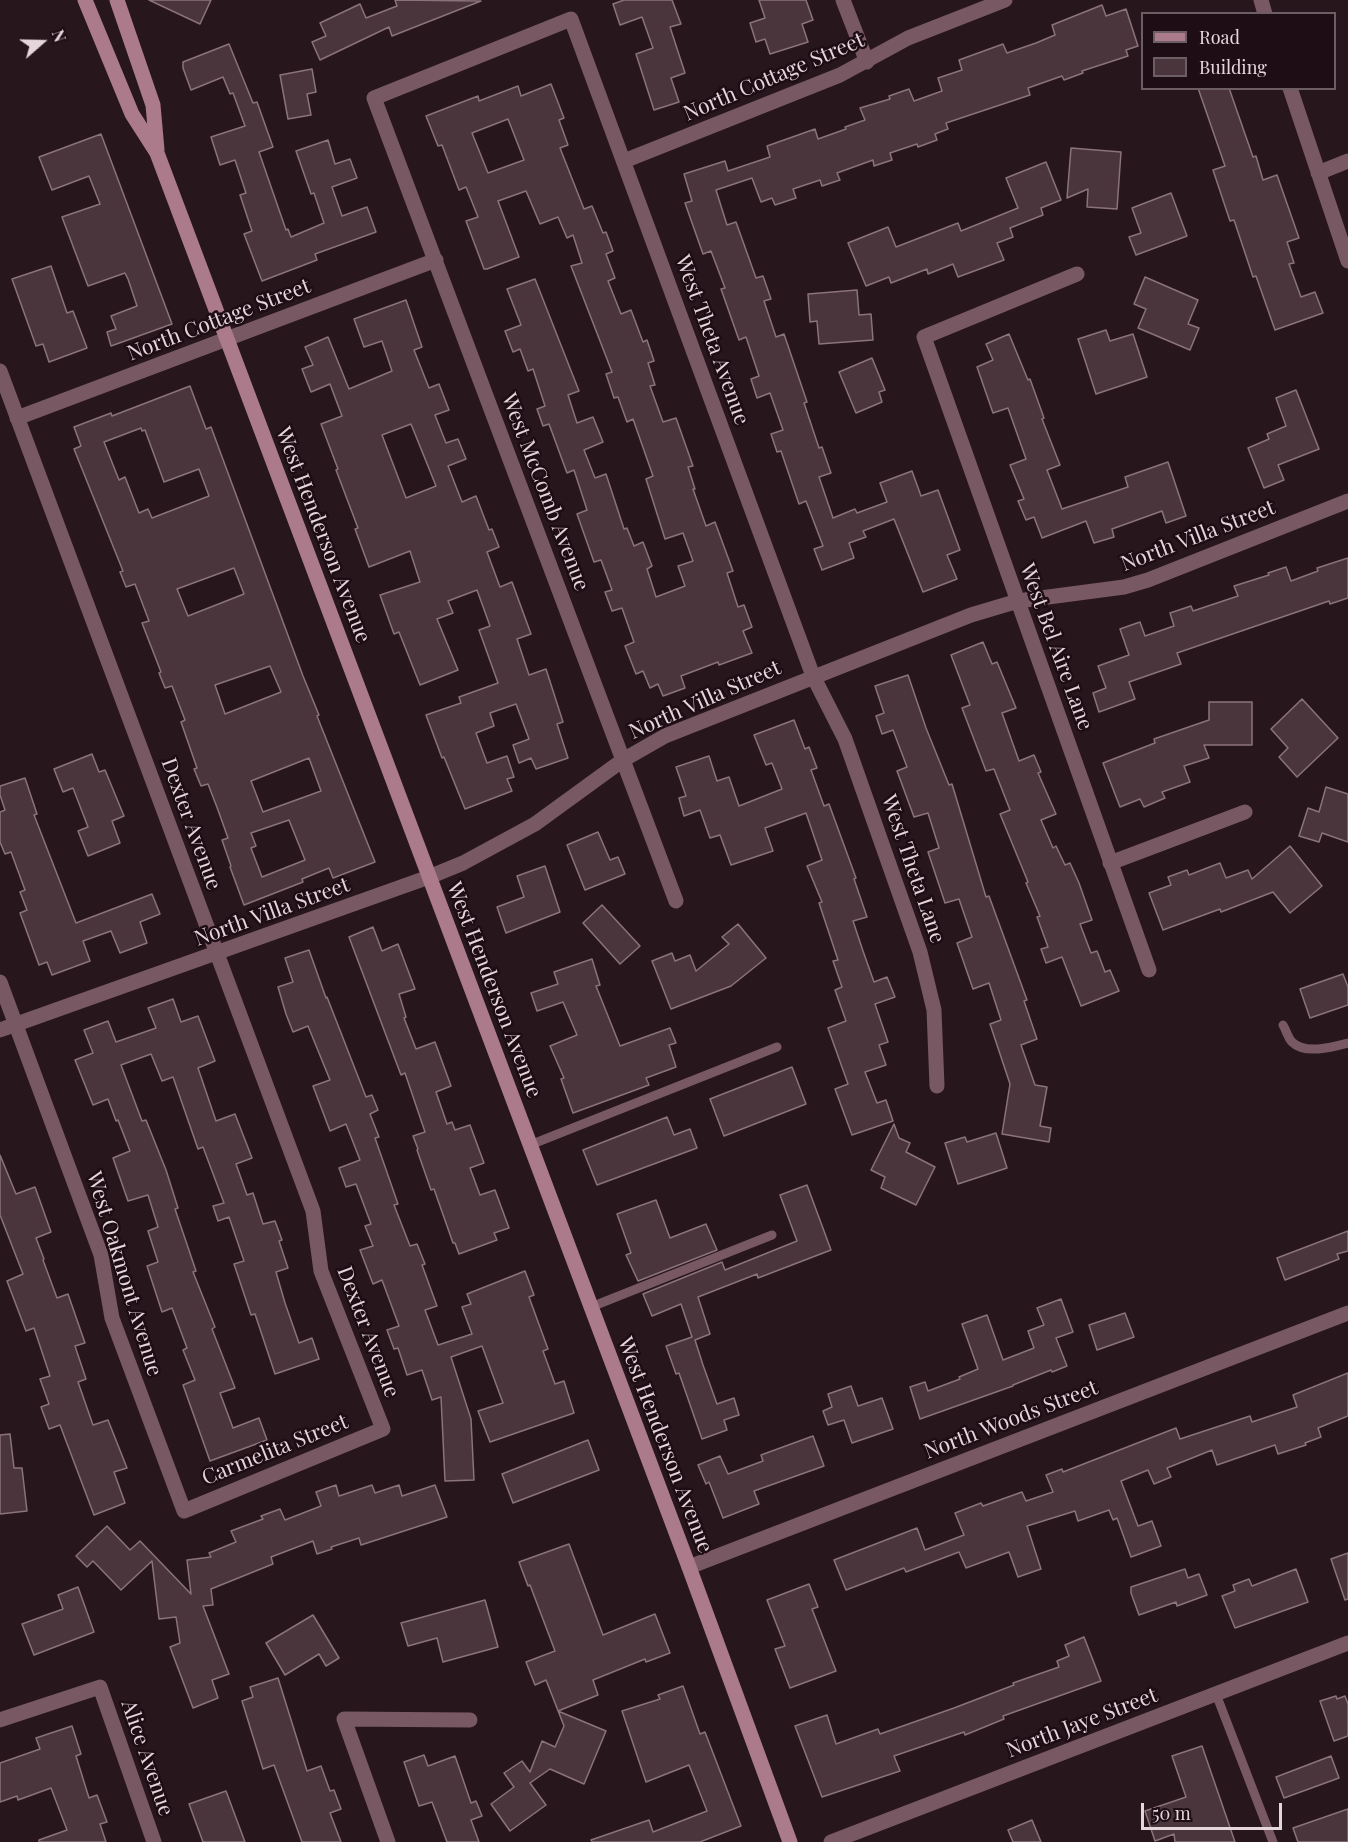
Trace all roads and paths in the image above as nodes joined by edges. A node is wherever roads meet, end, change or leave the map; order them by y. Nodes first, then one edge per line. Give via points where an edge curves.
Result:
1 (85, 0) edge
2 (117, 0) edge
3 (843, 0) edge
4 (1005, 0) edge
5 (571, 19) joint
6 (867, 62) junction
7 (1291, 90) edge
8 (157, 153) junction
9 (624, 161) junction
10 (1348, 161) edge
11 (1318, 173) junction
12 (436, 260) junction
13 (1348, 261) edge
14 (1077, 274) dead end
15 (227, 339) junction
16 (0, 371) edge
17 (18, 418) junction
18 (1348, 501) edge
19 (1018, 601) junction
20 (813, 676) junction
21 (623, 760) junction
22 (1245, 812) dead end
23 (1110, 863) junction
24 (429, 878) junction
25 (676, 901) dead end
26 (217, 954) junction
27 (1149, 970) dead end
28 (0, 982) edge
29 (16, 1024) junction
30 (1283, 1025) dead end
31 (0, 1030) edge
32 (1348, 1043) edge
33 (777, 1047) dead end
34 (938, 1086) dead end
35 (530, 1145) junction
36 (772, 1235) dead end
37 (591, 1307) junction
38 (1348, 1312) edge
39 (383, 1429) joint
40 (184, 1511) joint
41 (689, 1567) junction
42 (1348, 1643) edge
43 (1216, 1694) junction
44 (0, 1720) edge
45 (470, 1720) dead end
46 (154, 1842) edge
47 (388, 1842) edge
48 (789, 1842) edge
49 (831, 1842) edge
50 (1273, 1842) edge

1 - 8 main road, West Henderson Avenue via 132,114
2 - 8 main road, West Henderson Avenue via 153,105
3 - 6 street
4 - 6 street, North Cottage Street via 908,38
5 - 9 street, West Theta Avenue
5 - 12 street, West McComb Avenue via 374,98
6 - 9 street, North Cottage Street
7 - 11 street
8 - 15 main road, West Henderson Avenue
9 - 20 street, West Theta Avenue
10 - 11 street
11 - 13 street
12 - 15 street, North Cottage Street
12 - 21 street, West McComb Avenue
14 - 19 street, West Bel Aire Lane via 924,337
15 - 17 street, North Cottage Street
15 - 24 main road, West Henderson Avenue
16 - 17 street, Dexter Avenue
17 - 26 street, Dexter Avenue
18 - 19 street, North Villa Street via 1148,580 1115,589
19 - 20 street, North Villa Street via 971,615
19 - 23 street, West Bel Aire Lane
20 - 21 street, North Villa Street via 692,724
20 - 34 street, West Theta Lane via 846,739 920,952 933,1010
21 - 24 street, North Villa Street via 535,824
21 - 25 street, West McComb Avenue
22 - 23 street
23 - 27 street, West Bel Aire Lane
24 - 26 street, North Villa Street
24 - 35 main road, West Henderson Avenue
26 - 29 street, North Villa Street
26 - 39 street, Dexter Avenue via 314,1210 321,1271
28 - 29 street, West Oakmont Avenue
29 - 31 street, North Villa Street
29 - 40 street, West Oakmont Avenue via 101,1254 112,1318
30 - 32 lane via 1300,1048 1320,1049
33 - 35 lane
35 - 37 main road, West Henderson Avenue
36 - 37 lane
37 - 41 main road, West Henderson Avenue
38 - 41 street, North Woods Street
39 - 40 street, Carmelita Street
41 - 48 main road, West Henderson Avenue
42 - 43 street, North Jaye Street
43 - 49 street, North Jaye Street
43 - 50 lane
44 - 46 street, Alice Avenue via 100,1687
45 - 47 street via 344,1719

